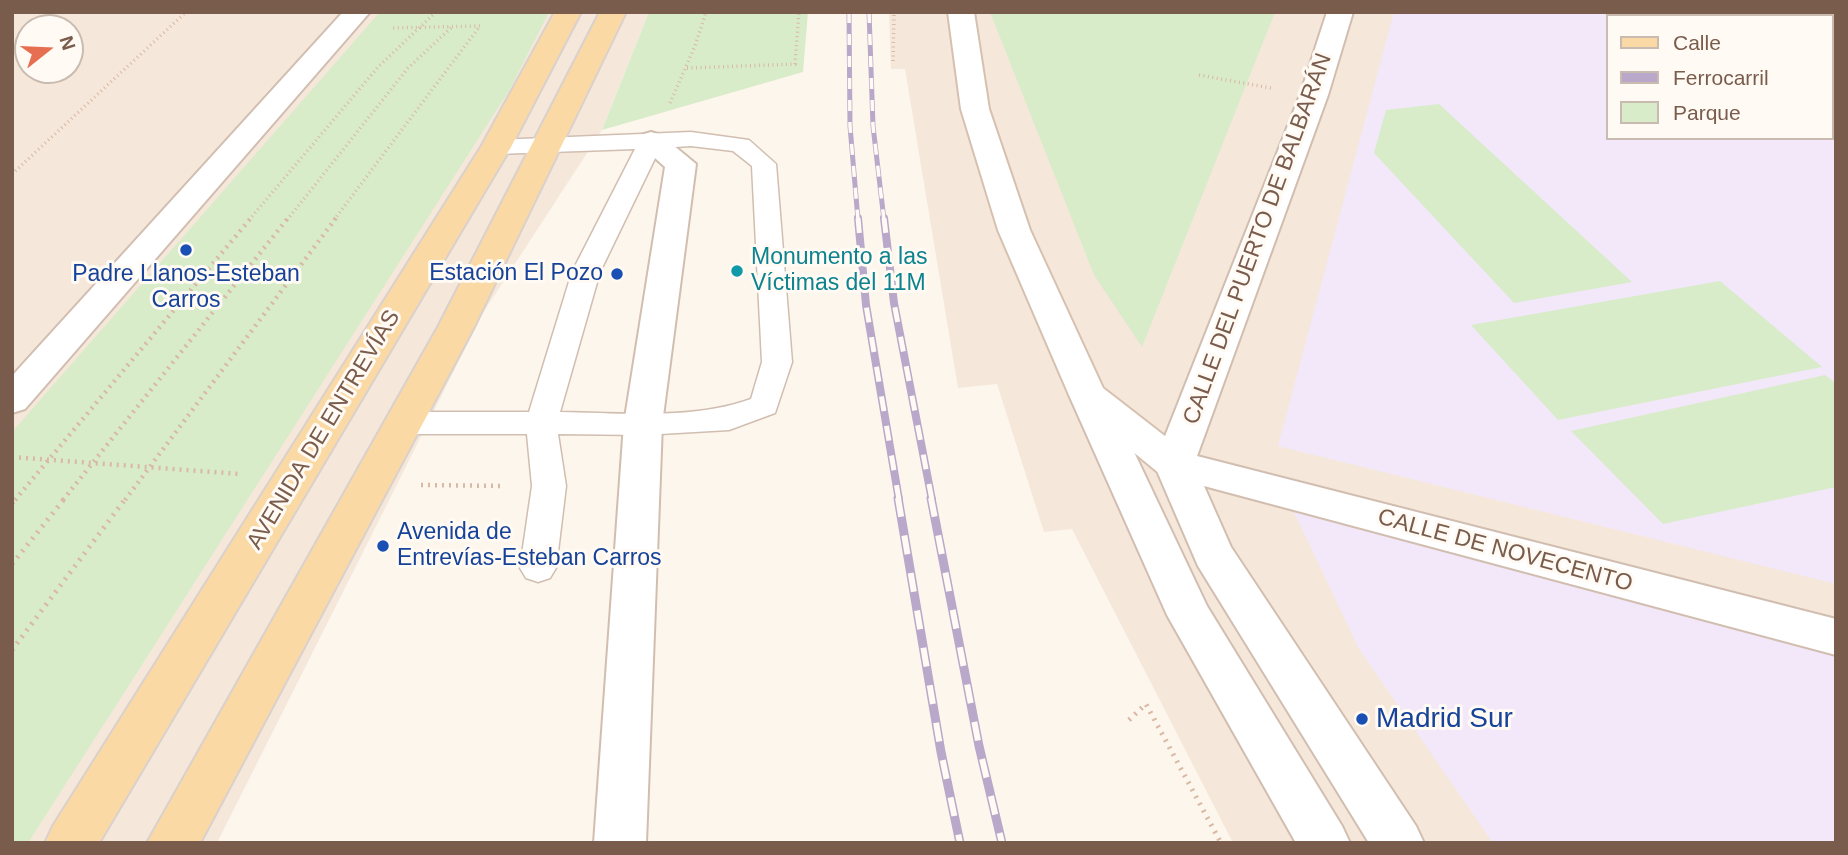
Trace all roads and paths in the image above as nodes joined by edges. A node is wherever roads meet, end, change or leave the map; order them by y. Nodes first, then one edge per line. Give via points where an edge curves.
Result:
1 (186, 12) edge
2 (436, 12) edge
3 (568, 12) edge
4 (613, 12) edge
5 (706, 12) edge
6 (799, 12) edge
7 (894, 12) edge
8 (961, 12) edge
9 (1340, 12) edge
10 (349, 21) edge
11 (454, 26) junction
12 (422, 27) junction
13 (893, 61) dead end
14 (687, 68) junction
15 (1199, 75) dead end
16 (1314, 95) junction
17 (651, 141) junction
18 (551, 146) junction
19 (496, 147) junction
20 (12, 174) edge
21 (1088, 395) junction
22 (12, 400) edge
23 (405, 423) junction
24 (541, 423) junction
25 (643, 424) junction
26 (12, 457) edge
27 (49, 459) junction
28 (93, 462) junction
29 (1174, 464) junction
30 (148, 467) junction
31 (252, 475) dead end
32 (12, 503) edge
33 (12, 565) edge
34 (538, 568) dead end
35 (1836, 637) edge
36 (12, 650) edge
37 (1129, 720) dead end
38 (71, 843) edge
39 (173, 843) edge
40 (620, 843) edge
41 (1221, 843) edge
42 (1324, 843) edge
43 (1398, 843) edge

1 - 20 path
2 - 12 path
3 - 19 main road, AVENIDA DE ENTREVÍAS
4 - 18 main road
5 - 14 path
6 - 14 path via 795,64
7 - 13 path
8 - 21 street via 975,109 1014,230
9 - 16 street, CALLE DEL PUERTO DE BALBARÁN
10 - 12 path
10 - 22 street
11 - 12 path
11 - 28 path via 408,68
11 - 30 path via 481,26
12 - 27 path via 377,67
14 - 17 path
15 - 16 path
16 - 29 street, CALLE DEL PUERTO DE BALBARÁN
17 - 18 lane
17 - 24 lane via 586,272
17 - 25 street via 681,164
17 - 25 lane via 691,139 740,145 764,164 777,362 764,406 729,419
18 - 19 lane
18 - 23 main road
19 - 38 main road, AVENIDA DE ENTREVÍAS
21 - 29 street
21 - 42 street via 1189,615
23 - 24 lane
23 - 39 main road
24 - 25 lane
24 - 34 lane via 549,486
25 - 40 street
26 - 27 path
27 - 28 path
27 - 32 path
28 - 30 path
28 - 33 path
29 - 35 street, CALLE DE NOVECENTO
29 - 43 street via 1213,554
30 - 31 path
30 - 36 path
37 - 41 path via 1146,704

